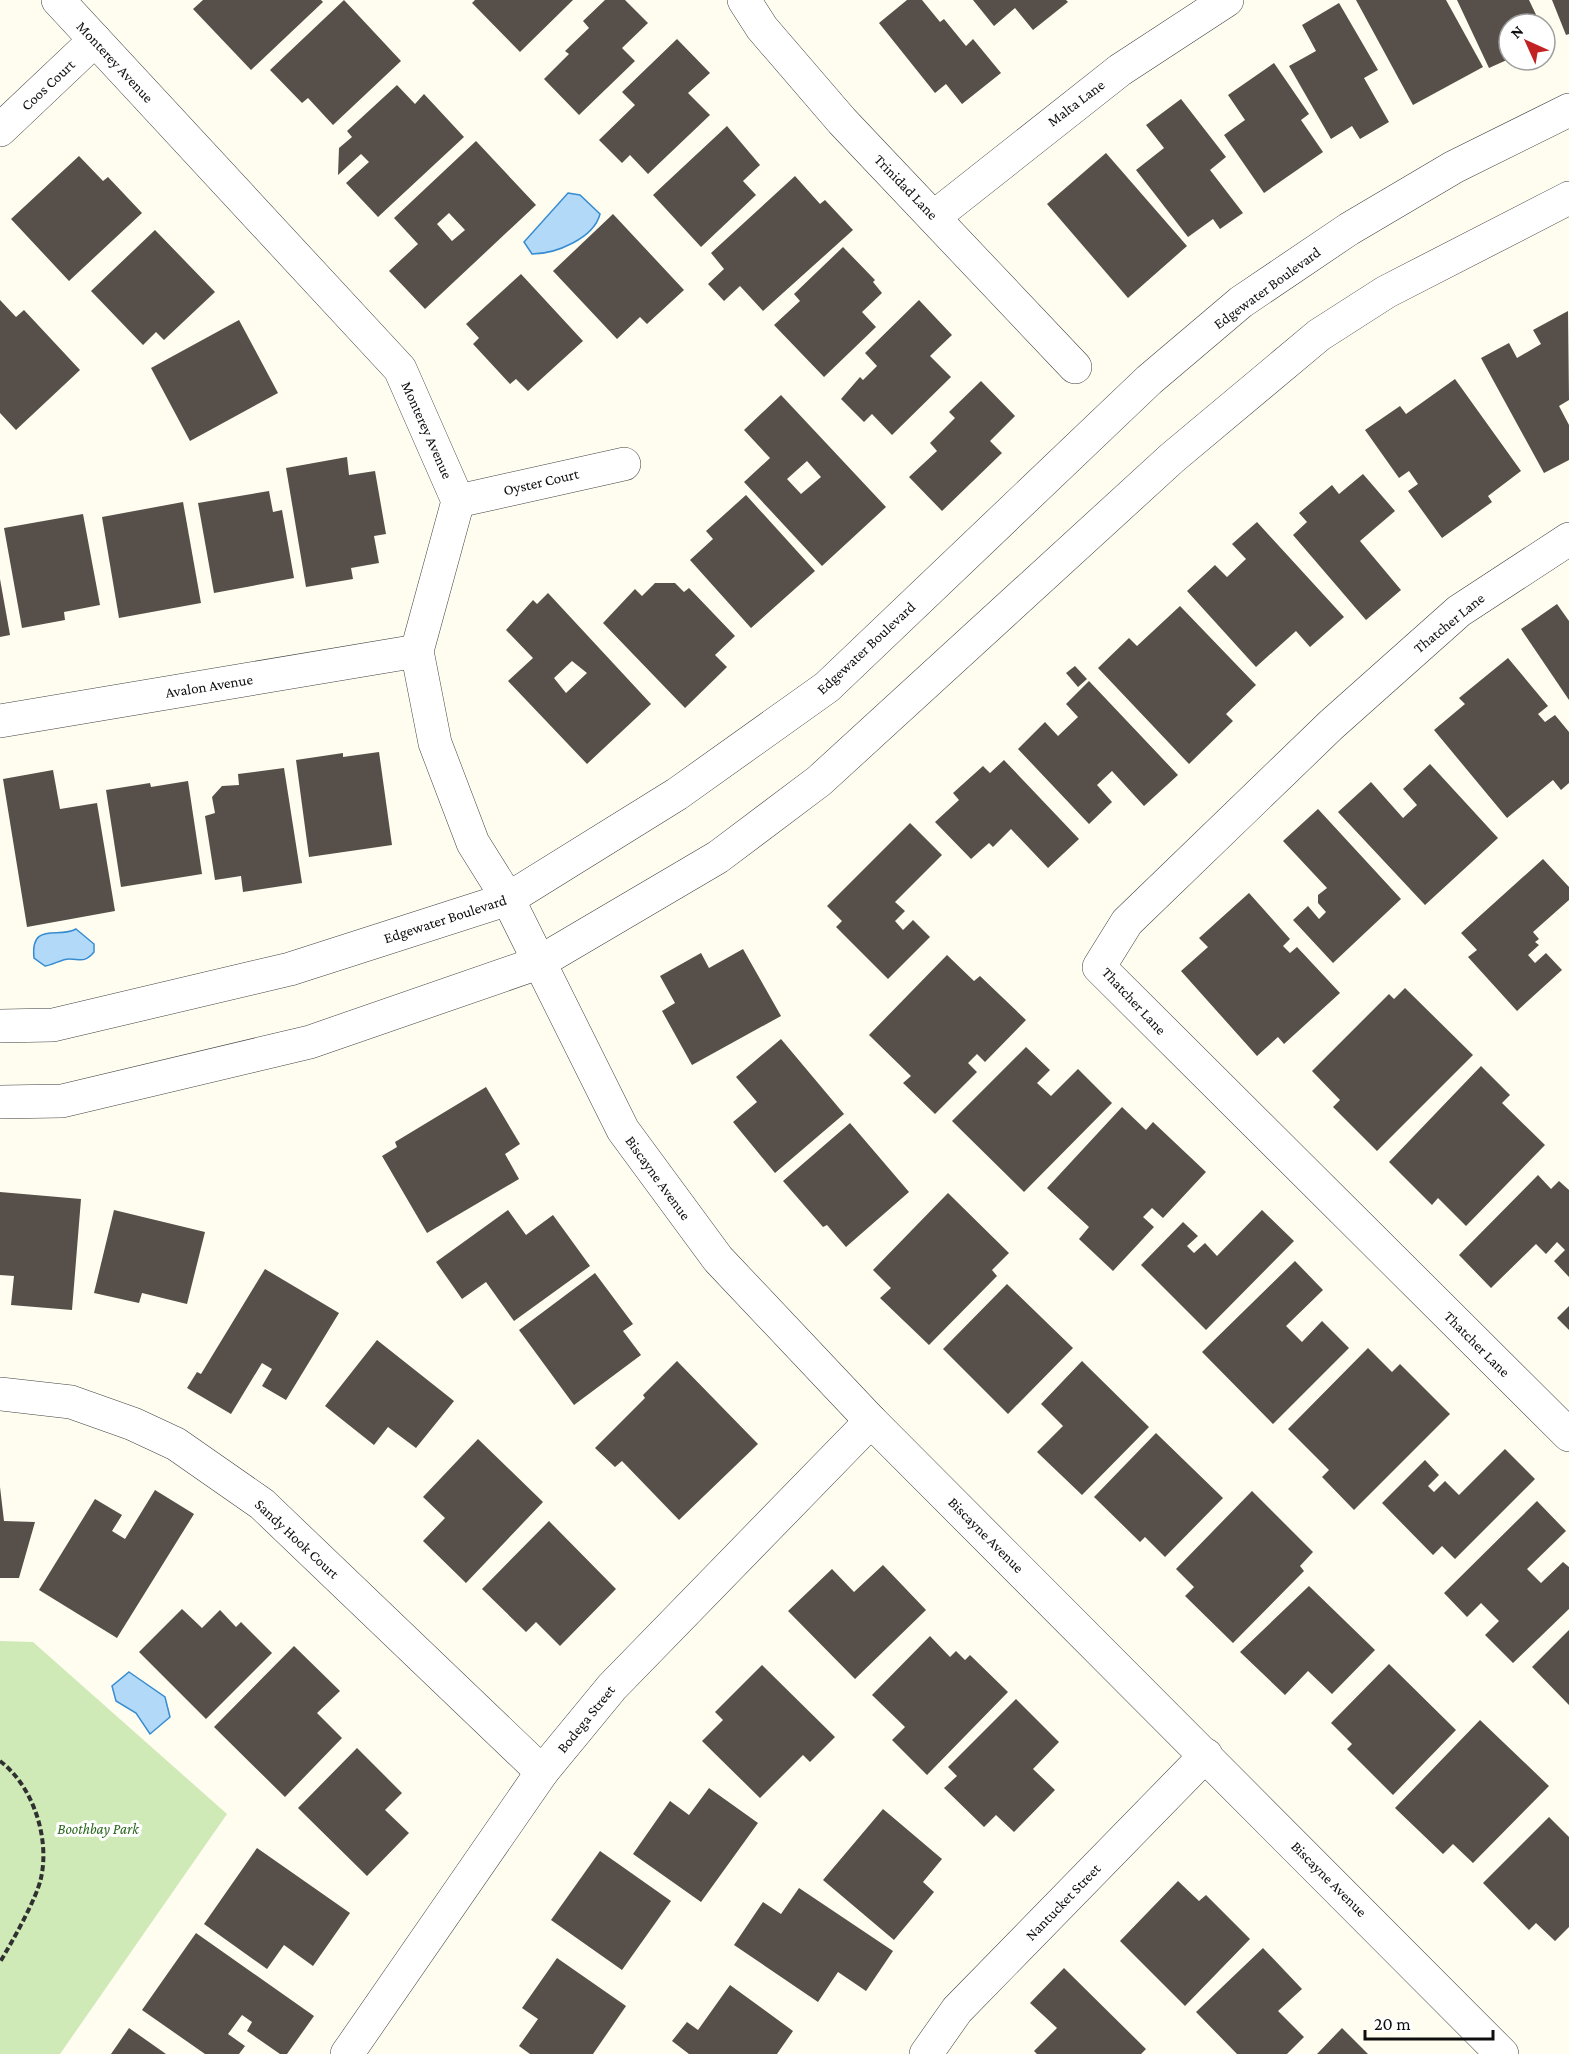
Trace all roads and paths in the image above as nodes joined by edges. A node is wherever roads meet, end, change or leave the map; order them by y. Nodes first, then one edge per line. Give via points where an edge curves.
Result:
1 (58, 0) edge
2 (744, 0) edge
3 (1227, 0) edge
4 (95, 40) junction
5 (1569, 110) edge
6 (0, 130) edge
7 (1569, 198) edge
8 (934, 217) junction
9 (1075, 367) dead end
10 (624, 464) dead end
11 (458, 501) junction
12 (1569, 539) edge
13 (417, 651) junction
14 (0, 721) edge
15 (508, 899) junction
16 (538, 963) junction
17 (0, 1026) edge
18 (0, 1102) edge
19 (0, 1394) edge
20 (871, 1420) junction
21 (1569, 1435) edge
22 (1206, 1755) junction
23 (0, 1761) edge
24 (543, 1772) junction
25 (0, 1962) edge
26 (347, 2054) edge
27 (926, 2054) edge
28 (1502, 2054) edge

1 - 4 street, Monterey Avenue
2 - 8 street, Trinidad Lane via 762,28 842,121
3 - 8 street, Malta Lane via 1120,69
4 - 6 street, Coos Court
4 - 11 street, Monterey Avenue via 400,369
5 - 15 street, Edgewater Boulevard via 1444,173 1349,229 1241,302 1149,380 827,687 677,794
7 - 16 street via 1386,292 1319,335 1172,458 819,781 718,857
8 - 9 street, Trinidad Lane
10 - 11 street, Oyster Court
11 - 13 street
12 - 21 street, Thatcher Lane via 1460,611 1331,724 1127,922 1100,967
13 - 14 street, Avalon Avenue
13 - 15 street via 435,743 473,843
15 - 16 street
15 - 17 street, Edgewater Boulevard via 290,969 53,1025
16 - 18 street via 310,1042 62,1101
16 - 20 street, Biscayne Avenue via 622,1130 718,1259
19 - 24 street, Sandy Hook Court via 71,1402 176,1444 262,1504
20 - 22 street, Biscayne Avenue
20 - 24 street, Bodega Street via 612,1687
22 - 27 street, Nantucket Street via 957,2010
22 - 28 street, Biscayne Avenue
23 - 25 path via 26,1790 42,1848 41,1879
24 - 26 street, Bodega Street

